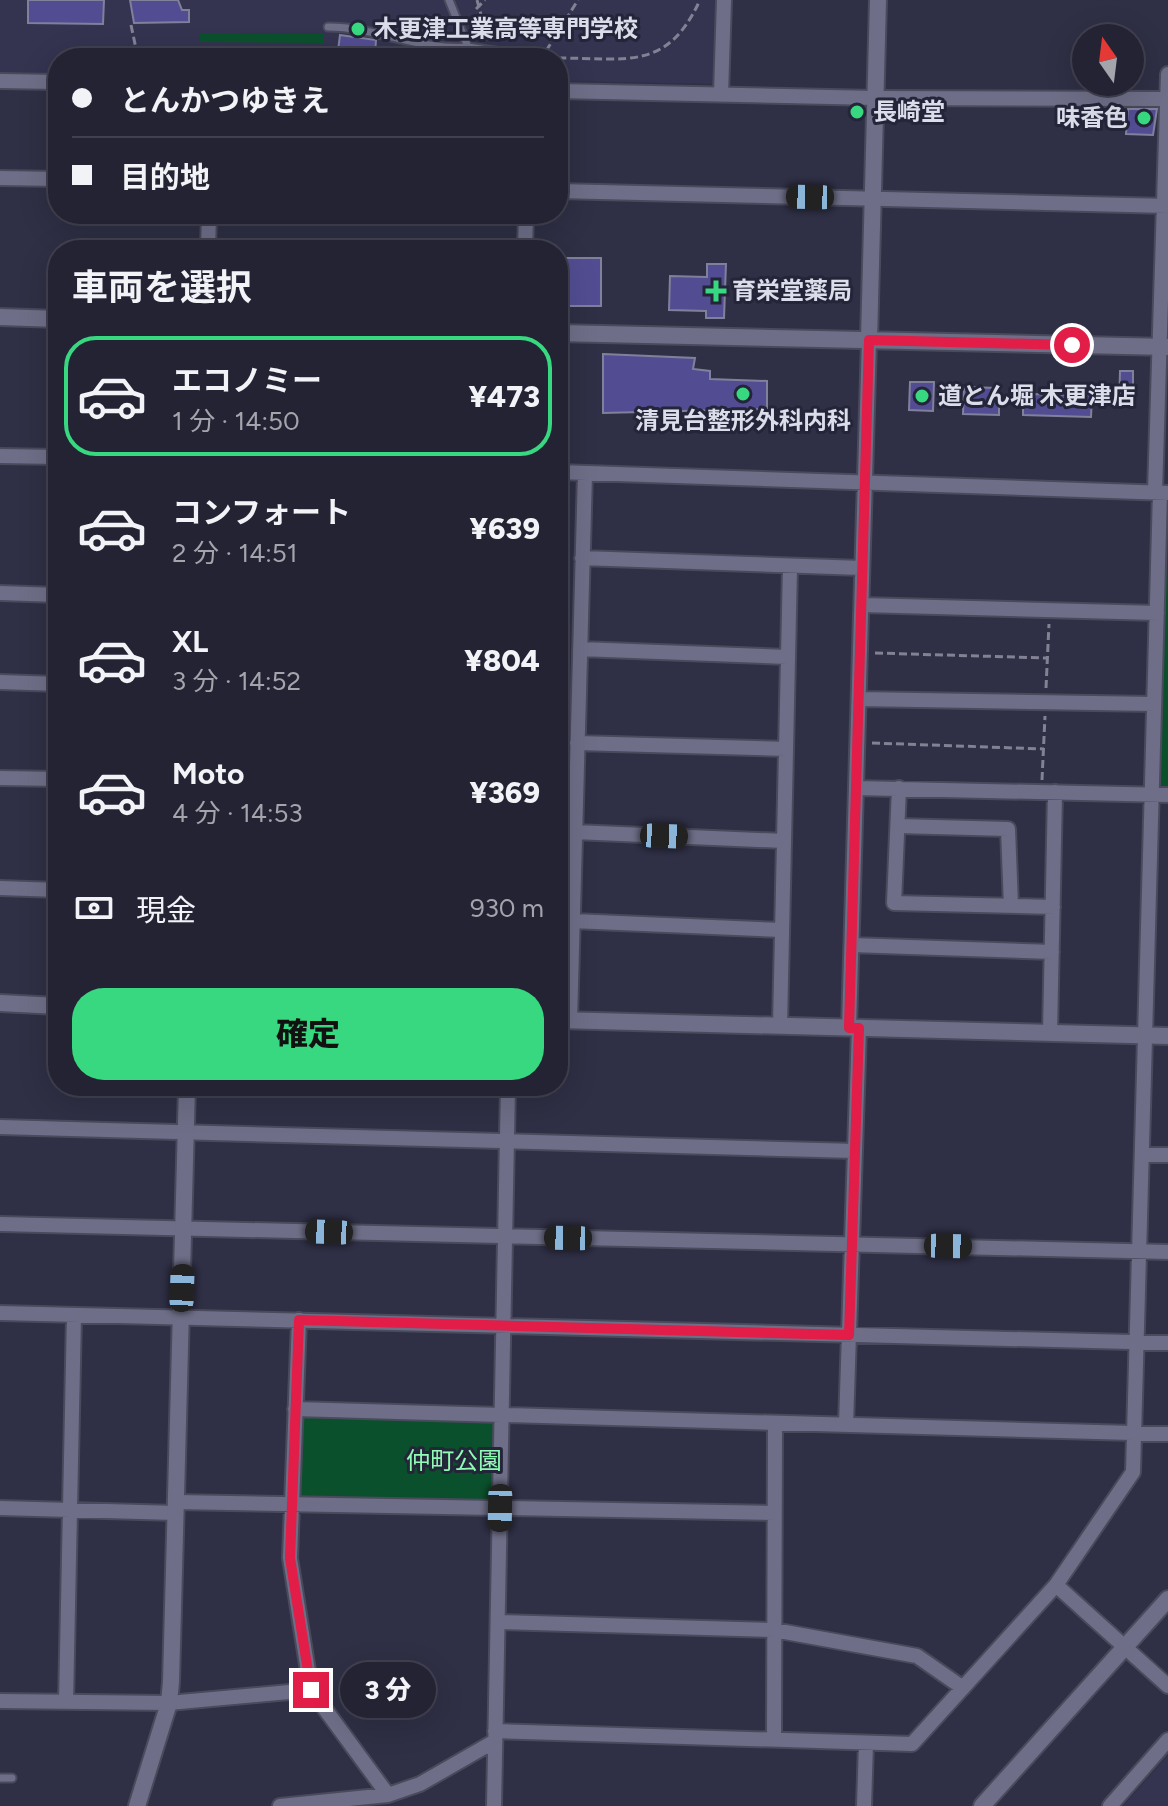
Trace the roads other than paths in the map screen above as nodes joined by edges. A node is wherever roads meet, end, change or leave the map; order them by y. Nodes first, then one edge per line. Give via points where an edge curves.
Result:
1 (449, 0) edge
2 (724, 0) edge
3 (878, 0) edge
4 (328, 27) dead end
5 (468, 47) junction
6 (439, 48) edge
7 (456, 48) edge
8 (474, 48) edge
9 (1168, 74) edge
10 (0, 81) edge
11 (48, 82) edge
12 (568, 91) edge
13 (721, 94) junction
14 (875, 98) junction
15 (1168, 99) edge
16 (1167, 140) edge
17 (0, 178) edge
18 (48, 179) edge
19 (568, 191) edge
20 (873, 199) junction
21 (1166, 206) edge
22 (0, 317) edge
23 (48, 319) edge
24 (568, 333) edge
25 (869, 340) junction
26 (1163, 347) edge
27 (0, 456) edge
28 (48, 457) edge
29 (568, 472) edge
30 (585, 473) junction
31 (865, 483) junction
32 (1161, 493) edge
33 (582, 558) junction
34 (790, 566) junction
35 (862, 568) junction
36 (0, 593) edge
37 (48, 595) edge
38 (862, 605) junction
39 (1157, 613) junction
40 (580, 649) junction
41 (787, 657) junction
42 (0, 682) edge
43 (48, 684) edge
44 (859, 699) junction
45 (1154, 704) junction
46 (577, 743) junction
47 (786, 749) junction
48 (0, 778) edge
49 (48, 779) edge
50 (856, 788) junction
51 (899, 788) junction
52 (1048, 792) junction
53 (1152, 794) junction
54 (1168, 795) edge
55 (898, 826) junction
56 (575, 832) junction
57 (784, 841) junction
58 (0, 888) edge
59 (48, 890) edge
60 (1011, 906) junction
61 (1053, 907) junction
62 (573, 921) junction
63 (782, 930) junction
64 (852, 945) junction
65 (1052, 952) junction
66 (568, 977) edge
67 (0, 1003) edge
68 (48, 1005) edge
69 (568, 1021) edge
70 (780, 1026) junction
71 (854, 1028) junction
72 (1050, 1033) junction
73 (1145, 1035) junction
74 (1168, 1036) edge
75 (187, 1096) edge
76 (508, 1096) edge
77 (0, 1127) edge
78 (185, 1133) junction
79 (507, 1141) junction
80 (855, 1151) junction
81 (1142, 1155) junction
82 (1168, 1155) edge
83 (0, 1224) edge
84 (183, 1228) junction
85 (505, 1236) junction
86 (852, 1244) junction
87 (1139, 1251) junction
88 (1168, 1252) edge
89 (0, 1313) edge
90 (74, 1315) junction
91 (181, 1317) junction
92 (299, 1320) junction
93 (503, 1326) junction
94 (849, 1335) junction
95 (1137, 1342) junction
96 (1168, 1343) edge
97 (295, 1409) junction
98 (502, 1415) junction
99 (775, 1423) junction
100 (846, 1425) junction
101 (1134, 1433) junction
102 (1168, 1434) edge
103 (290, 1503) junction
104 (0, 1508) edge
105 (176, 1508) junction
106 (500, 1508) junction
107 (70, 1510) junction
108 (774, 1513) junction
109 (1056, 1585) junction
110 (1168, 1599) edge
111 (498, 1622) junction
112 (774, 1630) junction
113 (1124, 1648) junction
114 (1168, 1686) edge
115 (963, 1688) junction
116 (311, 1690) junction
117 (0, 1701) edge
118 (66, 1702) junction
119 (169, 1703) junction
120 (495, 1736) junction
121 (774, 1740) junction
122 (1168, 1740) edge
123 (866, 1743) junction
124 (0, 1778) edge
125 (12, 1778) dead end
126 (388, 1795) junction
127 (137, 1806) edge
128 (280, 1806) edge
129 (494, 1806) edge
130 (864, 1806) edge
131 (982, 1806) edge
132 (1110, 1806) edge

1 - 5 lane
2 - 13 street
3 - 14 street
4 - 6 lane via 353,27
5 - 7 lane
5 - 8 lane
9 - 15 street
10 - 11 street
12 - 13 street
13 - 14 street
14 - 15 street
14 - 20 street
15 - 16 street
16 - 21 street
17 - 18 street
19 - 20 street
20 - 21 street
20 - 25 street
21 - 26 street
22 - 23 street
24 - 25 street
25 - 26 street
25 - 31 street
26 - 32 street
27 - 28 street
29 - 30 street
30 - 31 street
30 - 33 street
31 - 32 street
31 - 35 street
32 - 39 street
33 - 34 street
33 - 40 street
34 - 35 street
34 - 41 street
35 - 38 street
36 - 37 street
38 - 39 street
38 - 44 street
39 - 45 street
40 - 41 street
40 - 46 street
41 - 47 street
42 - 43 street
44 - 45 street
44 - 50 street
45 - 53 street
46 - 47 street
46 - 56 street
47 - 57 street
48 - 49 street
50 - 51 street
50 - 64 street
51 - 52 street
51 - 55 street
52 - 53 street
52 - 61 street
53 - 54 street
53 - 73 street
55 - 60 street via 1008,829
55 - 60 street via 894,903
56 - 57 street
56 - 62 street
57 - 63 street
58 - 59 street
60 - 61 street
61 - 65 street
62 - 63 street
62 - 66 street
63 - 70 street
64 - 65 street
64 - 71 street
65 - 72 street
67 - 68 street
69 - 70 street
70 - 71 street
71 - 72 street
71 - 80 street
72 - 73 street
73 - 74 street
73 - 81 street
75 - 78 street
76 - 79 street
77 - 78 street
78 - 79 street
78 - 84 street
79 - 80 street
79 - 85 street
80 - 86 street
81 - 82 street
81 - 87 street
83 - 84 street
84 - 85 street
84 - 91 street
85 - 86 street
85 - 93 street
86 - 87 street
86 - 94 street
87 - 88 street
87 - 95 street
89 - 90 street
90 - 91 street
90 - 107 street
91 - 92 street
91 - 105 street
92 - 93 street
92 - 97 street
93 - 94 street
93 - 98 street
94 - 95 street
94 - 100 street
95 - 96 street
95 - 101 street
97 - 98 street
97 - 103 street
98 - 99 street
98 - 106 street
99 - 100 street
99 - 108 street
100 - 101 street
101 - 102 street
101 - 109 street via 1133,1472
103 - 105 street
103 - 106 street
103 - 116 street via 290,1558
104 - 107 street
105 - 107 street
105 - 119 street
106 - 108 street
106 - 111 street
107 - 118 street
108 - 112 street
109 - 113 street
109 - 115 street
110 - 113 street
111 - 112 street
111 - 120 street
112 - 115 street via 917,1656
112 - 121 street
113 - 114 street
113 - 131 street
115 - 123 street via 912,1744
116 - 119 street
116 - 126 street
117 - 118 street
118 - 119 street
119 - 127 street
120 - 121 street
120 - 126 street via 420,1784
120 - 129 street
121 - 123 street
122 - 132 street
123 - 130 street
124 - 125 lane
126 - 128 street

